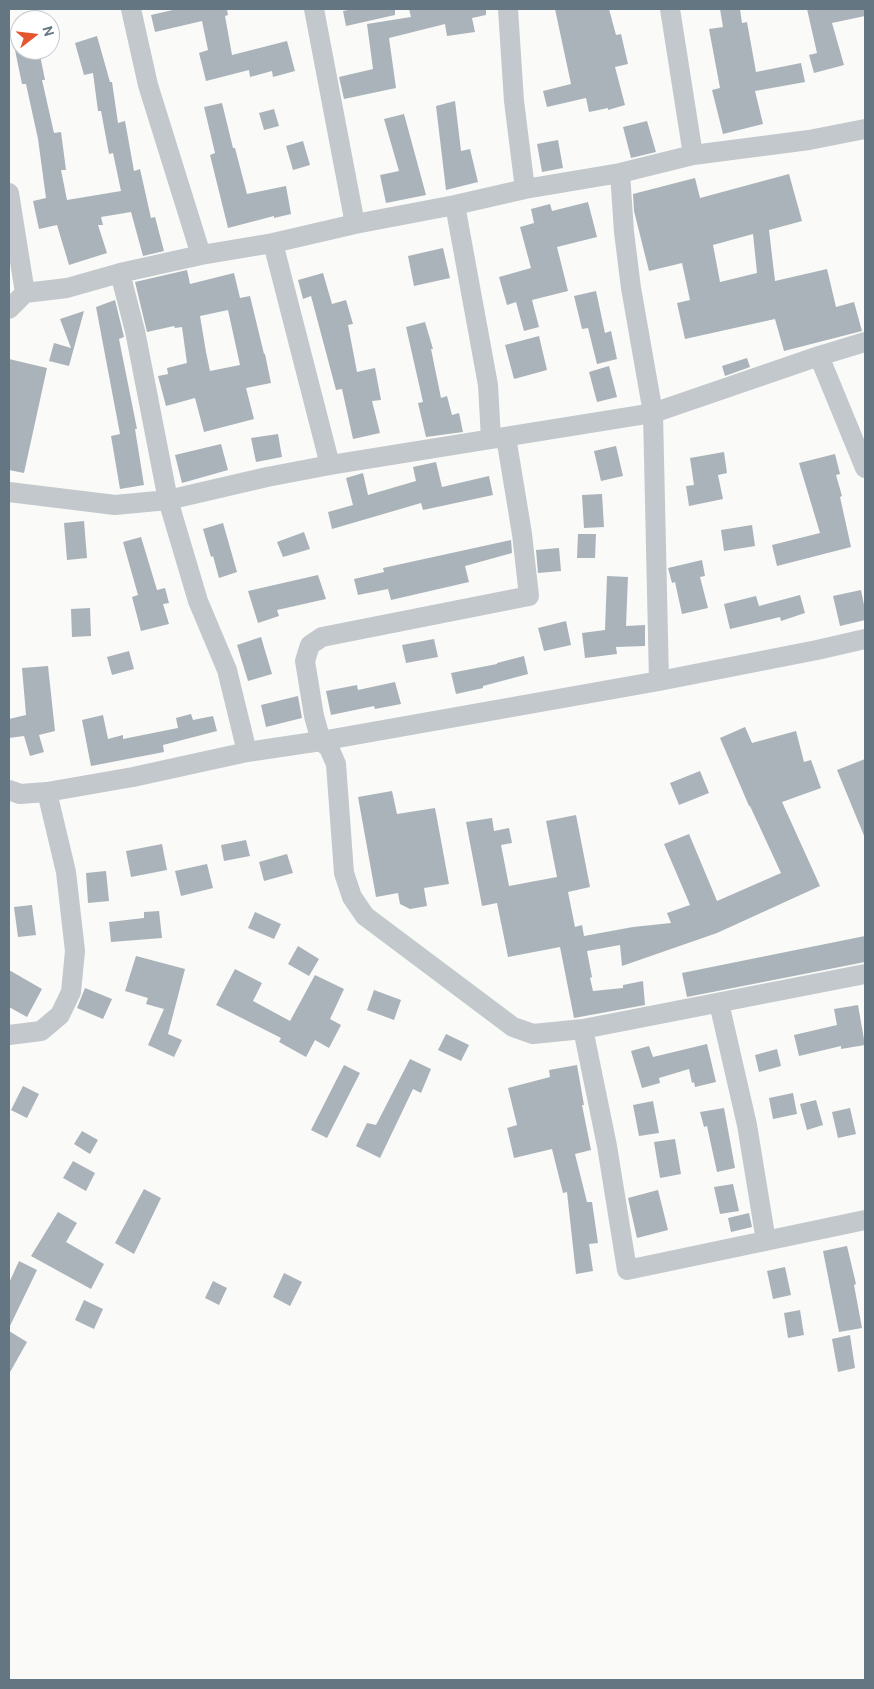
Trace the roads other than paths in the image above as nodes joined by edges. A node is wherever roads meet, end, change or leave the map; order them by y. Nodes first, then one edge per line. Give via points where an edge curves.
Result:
1 (131, 9) edge
2 (314, 9) edge
3 (508, 9) edge
4 (670, 9) edge
5 (865, 129) edge
6 (693, 155) junction
7 (620, 173) junction
8 (525, 188) junction
9 (9, 193) edge
10 (456, 205) junction
11 (355, 224) junction
12 (273, 243) junction
13 (201, 255) junction
14 (120, 272) junction
15 (25, 294) junction
16 (9, 309) edge
17 (865, 342) edge
18 (819, 356) junction
19 (653, 413) junction
20 (498, 438) junction
21 (330, 465) junction
22 (865, 468) edge
23 (9, 492) edge
24 (168, 500) junction
25 (865, 639) edge
26 (659, 681) junction
27 (321, 741) junction
28 (247, 752) junction
29 (9, 790) edge
30 (47, 792) junction
31 (865, 974) edge
32 (719, 1003) junction
33 (583, 1029) junction
34 (9, 1035) edge
35 (865, 1220) edge
36 (766, 1241) junction

1 - 13 street via 148,85
2 - 11 street
3 - 8 street via 514,101
4 - 6 street
5 - 6 street via 809,140
6 - 7 street
7 - 8 street
7 - 19 street via 631,288
8 - 10 street
9 - 15 street
10 - 11 street
10 - 20 street
11 - 12 street
12 - 13 street
12 - 21 street
13 - 14 street
14 - 15 street via 67,288
14 - 24 street via 135,331
15 - 16 street
17 - 18 street
18 - 19 street
18 - 22 street
19 - 20 street
19 - 26 street
20 - 21 street
20 - 27 street via 522,534 529,596 322,637 310,645 305,661
21 - 24 street
23 - 24 street via 115,505
24 - 28 street via 198,601 227,670
25 - 26 street
26 - 27 street
27 - 28 street
27 - 33 street via 329,748 336,764 344,873 352,897 365,916 513,1027 532,1034
28 - 30 street
29 - 30 street via 20,794
30 - 34 street via 66,872 75,951 71,992 60,1014 41,1031
31 - 32 street
32 - 33 street
32 - 36 street via 747,1125
33 - 36 street via 607,1146 627,1270
35 - 36 street

